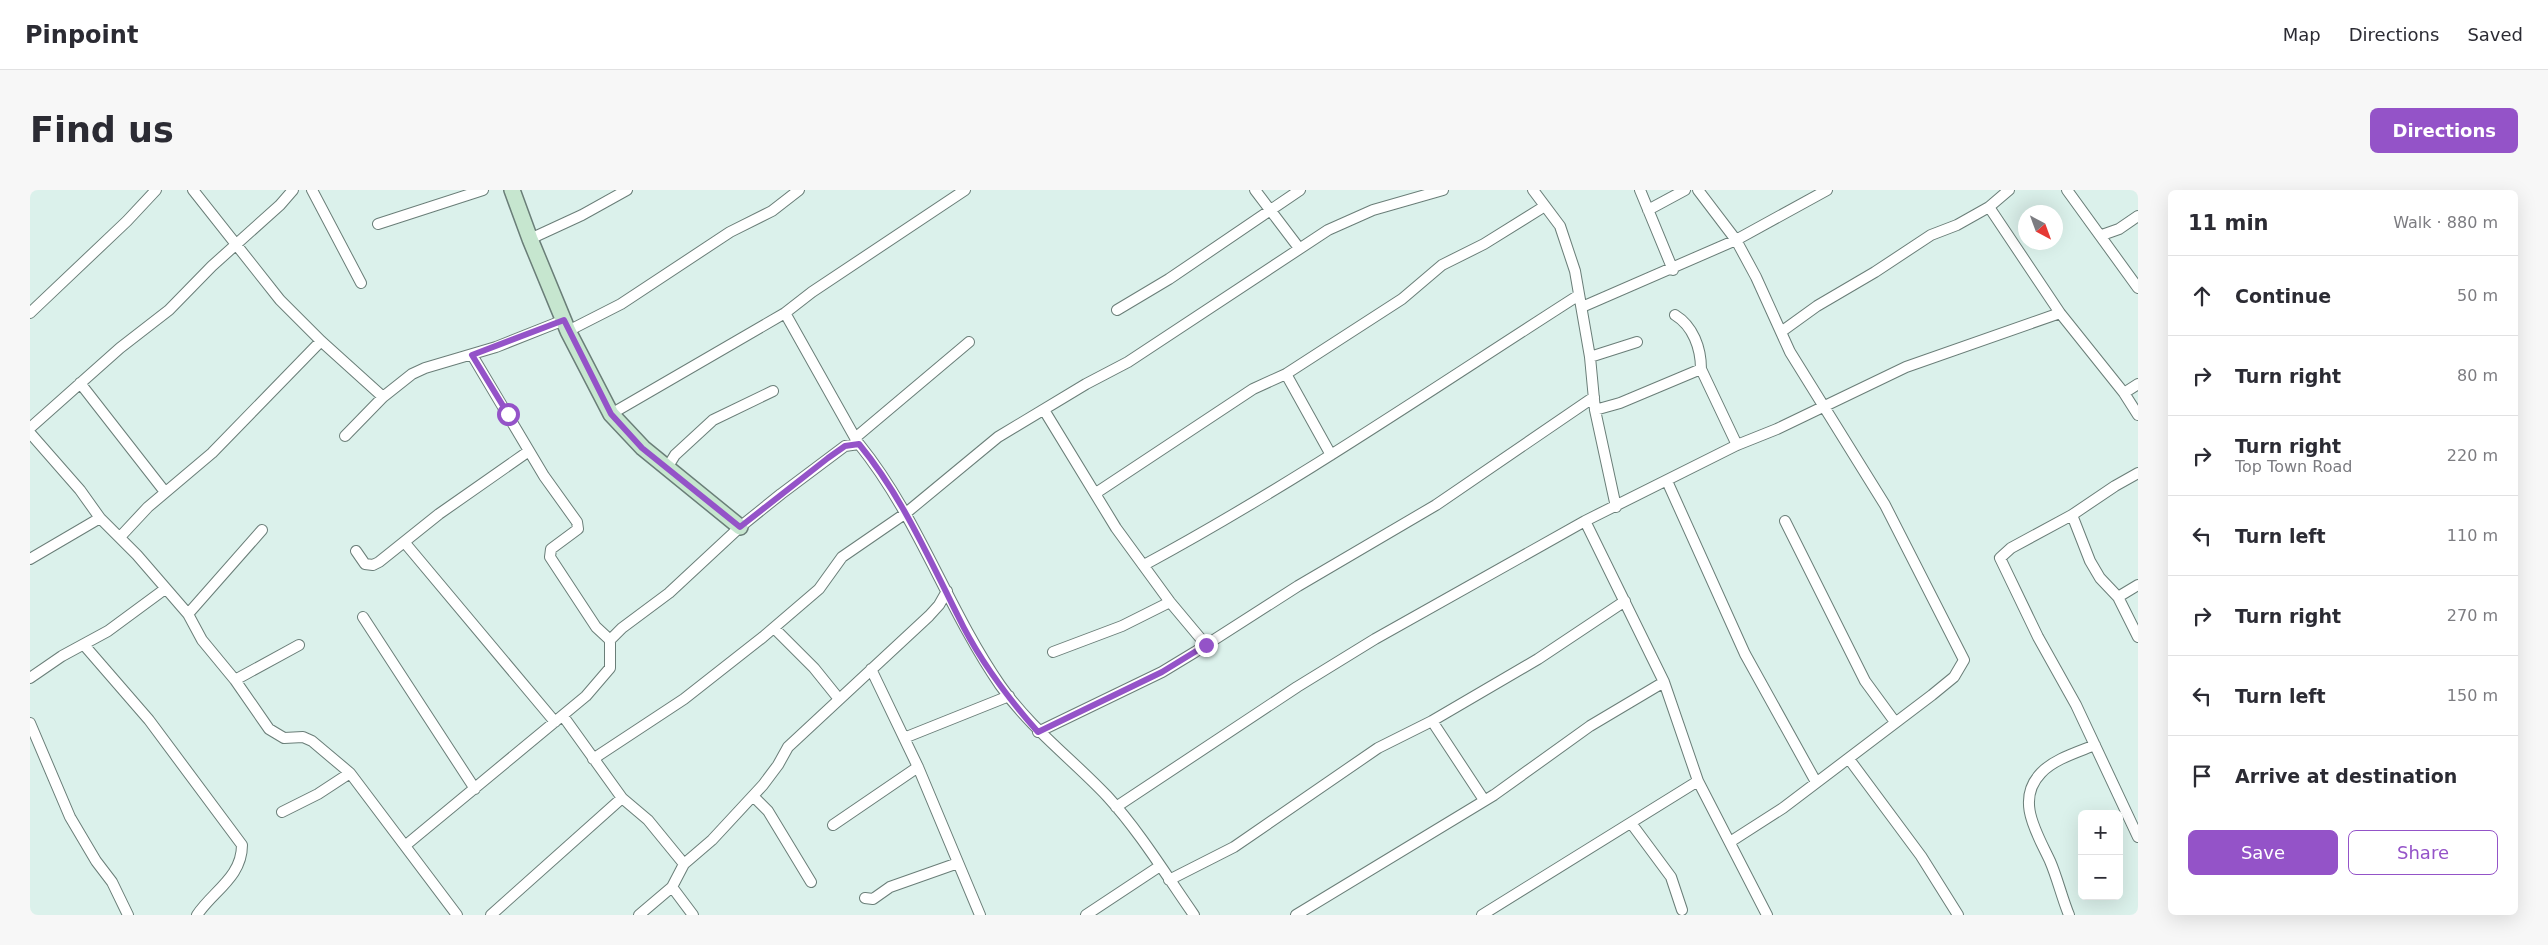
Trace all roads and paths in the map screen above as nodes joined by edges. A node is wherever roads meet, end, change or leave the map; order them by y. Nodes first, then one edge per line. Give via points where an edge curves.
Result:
1 (156, 190) edge
2 (193, 190) edge
3 (293, 190) edge
4 (312, 190) edge
5 (483, 190) edge
6 (512, 190) edge
7 (627, 190) edge
8 (799, 190) edge
9 (966, 190) edge
10 (1255, 190) edge
11 (1300, 190) edge
12 (1443, 190) edge
13 (1534, 190) edge
14 (1640, 190) edge
15 (1685, 190) edge
16 (1698, 190) edge
17 (1828, 190) edge
18 (2009, 190) edge
19 (2068, 190) edge
20 (1545, 206) junction
21 (1989, 207) junction
22 (1271, 210) junction
23 (1648, 210) junction
24 (2138, 216) edge
25 (378, 224) dead end
26 (2102, 235) junction
27 (530, 239) junction
28 (1736, 240) junction
29 (236, 244) junction
30 (1299, 248) junction
31 (1673, 270) junction
32 (361, 283) dead end
33 (2137, 285) edge
34 (1579, 295) junction
35 (1582, 307) junction
36 (1117, 310) dead end
37 (30, 313) edge
38 (785, 313) junction
39 (2060, 313) junction
40 (1674, 315) dead end
41 (566, 326) junction
42 (1781, 332) junction
43 (322, 342) junction
44 (969, 342) dead end
45 (1637, 342) dead end
46 (472, 355) junction
47 (1590, 357) junction
48 (1701, 369) junction
49 (1286, 374) junction
50 (80, 383) junction
51 (2138, 384) edge
52 (773, 391) dead end
53 (2124, 393) junction
54 (383, 397) junction
55 (1594, 397) junction
56 (1822, 406) junction
57 (1044, 410) junction
58 (1595, 410) junction
59 (611, 414) junction
60 (2138, 415) edge
61 (31, 435) edge
62 (346, 436) dead end
63 (857, 441) junction
64 (1737, 445) junction
65 (529, 451) junction
66 (1332, 455) junction
67 (667, 468) junction
68 (2138, 473) edge
69 (1667, 481) junction
70 (165, 492) junction
71 (1096, 493) junction
72 (1616, 507) junction
73 (906, 513) junction
74 (2072, 515) junction
75 (100, 518) junction
76 (1585, 521) junction
77 (1785, 521) dead end
78 (740, 527) junction
79 (262, 530) dead end
80 (120, 537) junction
81 (405, 543) junction
82 (356, 551) dead end
83 (30, 559) edge
84 (1144, 565) junction
85 (2138, 584) edge
86 (165, 589) junction
87 (947, 591) junction
88 (2118, 598) junction
89 (1626, 601) junction
90 (1170, 602) junction
91 (188, 614) junction
92 (362, 617) dead end
93 (774, 628) junction
94 (2138, 637) edge
95 (610, 640) junction
96 (84, 645) junction
97 (299, 645) dead end
98 (1206, 645) junction
99 (1053, 652) dead end
100 (871, 668) junction
101 (30, 678) edge
102 (235, 680) junction
103 (1664, 682) junction
104 (1009, 696) junction
105 (839, 699) junction
106 (559, 719) junction
107 (1432, 721) junction
108 (1895, 722) junction
109 (30, 723) edge
110 (1038, 732) junction
111 (904, 738) junction
112 (2095, 745) junction
113 (593, 759) junction
114 (1849, 759) junction
115 (918, 767) junction
116 (350, 773) junction
117 (1698, 781) junction
118 (1816, 782) junction
119 (476, 789) junction
120 (753, 796) junction
121 (622, 798) junction
122 (1484, 800) junction
123 (1116, 807) junction
124 (282, 812) dead end
125 (1632, 823) junction
126 (833, 825) dead end
127 (2138, 837) edge
128 (1730, 842) junction
129 (406, 845) junction
130 (958, 863) junction
131 (684, 864) junction
132 (1160, 866) junction
133 (1169, 880) junction
134 (811, 882) dead end
135 (672, 887) junction
136 (866, 898) dead end
137 (1682, 910) dead end
138 (126, 914) edge
139 (1300, 914) edge
140 (197, 915) edge
141 (456, 915) edge
142 (491, 915) edge
143 (639, 915) edge
144 (693, 915) edge
145 (980, 915) edge
146 (1086, 915) edge
147 (1194, 915) edge
148 (1482, 915) edge
149 (1767, 915) edge
150 (1958, 915) edge
151 (2069, 915) edge

1 - 37 street
2 - 29 street
3 - 29 street
4 - 32 street
5 - 25 street
6 - 27 street
7 - 27 street
8 - 41 street via 621,304
9 - 38 street
10 - 22 street
11 - 22 street
12 - 30 street via 1353,218
13 - 20 street
14 - 23 street
15 - 23 street
16 - 28 street
17 - 28 street
18 - 21 street
19 - 26 street
20 - 34 street via 1560,226 1568,245
20 - 49 street via 1484,244 1442,265 1402,299
21 - 39 street
21 - 42 street via 1931,235
22 - 30 street
22 - 36 street
23 - 31 street
24 - 26 street via 2119,229
26 - 33 street
27 - 41 street
28 - 31 street
28 - 42 street
29 - 43 street via 280,300
29 - 50 street via 169,310
30 - 57 street via 1153,346
31 - 35 street
34 - 35 street
34 - 66 street
35 - 47 street
38 - 59 street
38 - 63 street
39 - 53 street
39 - 56 street via 1906,367
40 - 48 street via 1682,320 1695,339 1701,356
41 - 46 street
41 - 59 street
42 - 56 street
43 - 54 street
43 - 70 street via 212,453
44 - 63 street
45 - 47 street
46 - 54 street via 412,374
46 - 65 street
47 - 55 street
48 - 58 street
48 - 64 street
49 - 66 street
49 - 71 street via 1253,389
50 - 61 street
50 - 70 street
51 - 53 street
52 - 67 street via 713,420 675,455
53 - 60 street
54 - 62 street
55 - 58 street
55 - 98 street via 1436,505 1298,586
56 - 64 street
56 - 108 street via 1885,505 1964,660 1954,677
57 - 71 street
57 - 73 street via 998,437
58 - 72 street
59 - 67 street via 642,448
61 - 75 street via 80,490
63 - 73 street
63 - 78 street via 828,458
64 - 69 street
65 - 81 street via 439,514
65 - 95 street via 573,516 578,529 551,549 550,557 596,627
66 - 84 street
67 - 78 street
68 - 74 street
69 - 72 street
69 - 118 street via 1746,654
70 - 80 street
71 - 84 street via 1116,528
72 - 76 street
73 - 87 street
73 - 93 street via 842,557 819,589
74 - 88 street via 2090,560 2100,578
74 - 112 street via 2011,548 2000,558
75 - 80 street
75 - 83 street
76 - 89 street
76 - 123 street via 1375,639
77 - 108 street via 1860,673
78 - 95 street
79 - 91 street
80 - 86 street
81 - 82 street via 373,565 365,564
81 - 106 street
84 - 90 street
85 - 88 street
86 - 91 street
86 - 96 street
87 - 100 street via 929,616
87 - 104 street via 958,617
88 - 94 street
89 - 103 street
89 - 107 street via 1538,659
90 - 98 street
90 - 99 street via 1122,626
91 - 102 street via 202,640
92 - 119 street
93 - 105 street
93 - 113 street via 684,699
95 - 106 street via 610,668 591,691
96 - 101 street
96 - 140 street via 149,720 242,844 240,862 232,876
97 - 102 street
98 - 110 street via 1162,672
100 - 105 street
100 - 111 street
102 - 116 street via 269,729 284,738 303,737 312,741
103 - 117 street
103 - 122 street via 1590,726
104 - 110 street
104 - 111 street
105 - 120 street via 788,746 778,765
106 - 113 street
106 - 119 street
107 - 122 street
107 - 133 street via 1378,748 1234,847
108 - 114 street
109 - 138 street via 70,816 112,882
110 - 123 street
111 - 115 street
112 - 127 street
112 - 151 street via 2042,772 2033,784 2029,804 2030,820 2051,863
113 - 121 street
114 - 118 street
114 - 150 street via 1922,856
115 - 126 street
115 - 130 street
116 - 124 street
116 - 129 street
117 - 125 street
117 - 128 street
118 - 128 street
119 - 129 street
120 - 131 street
120 - 134 street via 768,811
121 - 131 street via 648,820
121 - 142 street
122 - 139 street
123 - 132 street
125 - 137 street via 1671,877
125 - 148 street
128 - 149 street
129 - 141 street
130 - 136 street via 890,887 873,899
130 - 145 street
131 - 135 street
132 - 133 street
132 - 146 street
133 - 147 street
135 - 143 street
135 - 144 street

